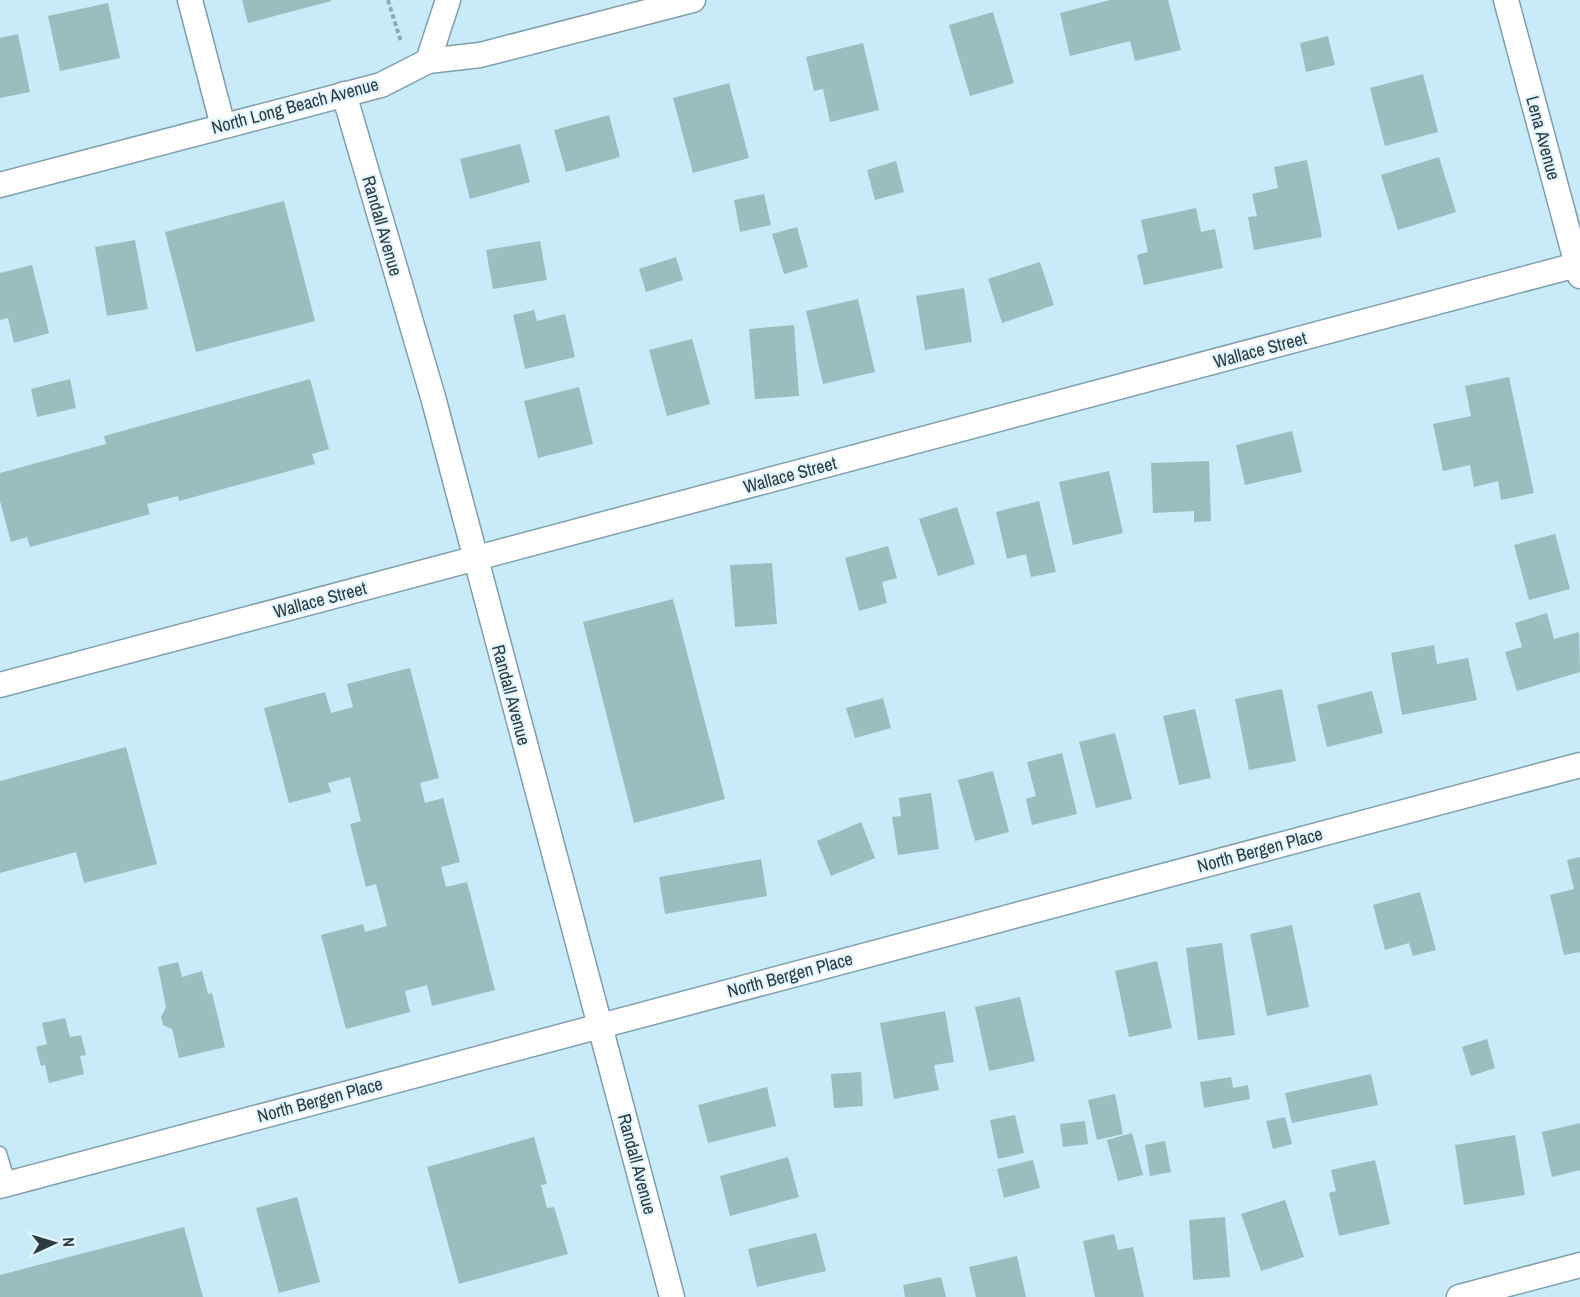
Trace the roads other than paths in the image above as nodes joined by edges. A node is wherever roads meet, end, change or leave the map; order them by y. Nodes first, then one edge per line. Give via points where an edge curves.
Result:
1 (190, 0) edge
2 (448, 0) edge
3 (693, 0) edge
4 (1506, 0) edge
5 (428, 61) junction
6 (344, 94) junction
7 (223, 126) junction
8 (0, 185) edge
9 (1579, 268) edge
10 (475, 558) junction
11 (0, 685) edge
12 (1580, 765) edge
13 (600, 1026) junction
14 (0, 1153) edge
15 (4, 1184) edge
16 (1580, 1265) edge
17 (672, 1297) edge
18 (1459, 1297) edge

1 - 7 street
2 - 5 street
3 - 5 street, North Long Beach Avenue via 480,55
4 - 9 street, Lena Avenue
5 - 6 street, North Long Beach Avenue via 381,85
6 - 7 street, North Long Beach Avenue
6 - 10 street, Randall Avenue via 433,397
7 - 8 street, North Long Beach Avenue
9 - 10 street, Wallace Street
10 - 11 street, Wallace Street
10 - 13 street, Randall Avenue
12 - 13 street, North Bergen Place
13 - 15 street, North Bergen Place
13 - 17 street, Randall Avenue
14 - 15 lane
16 - 18 street

